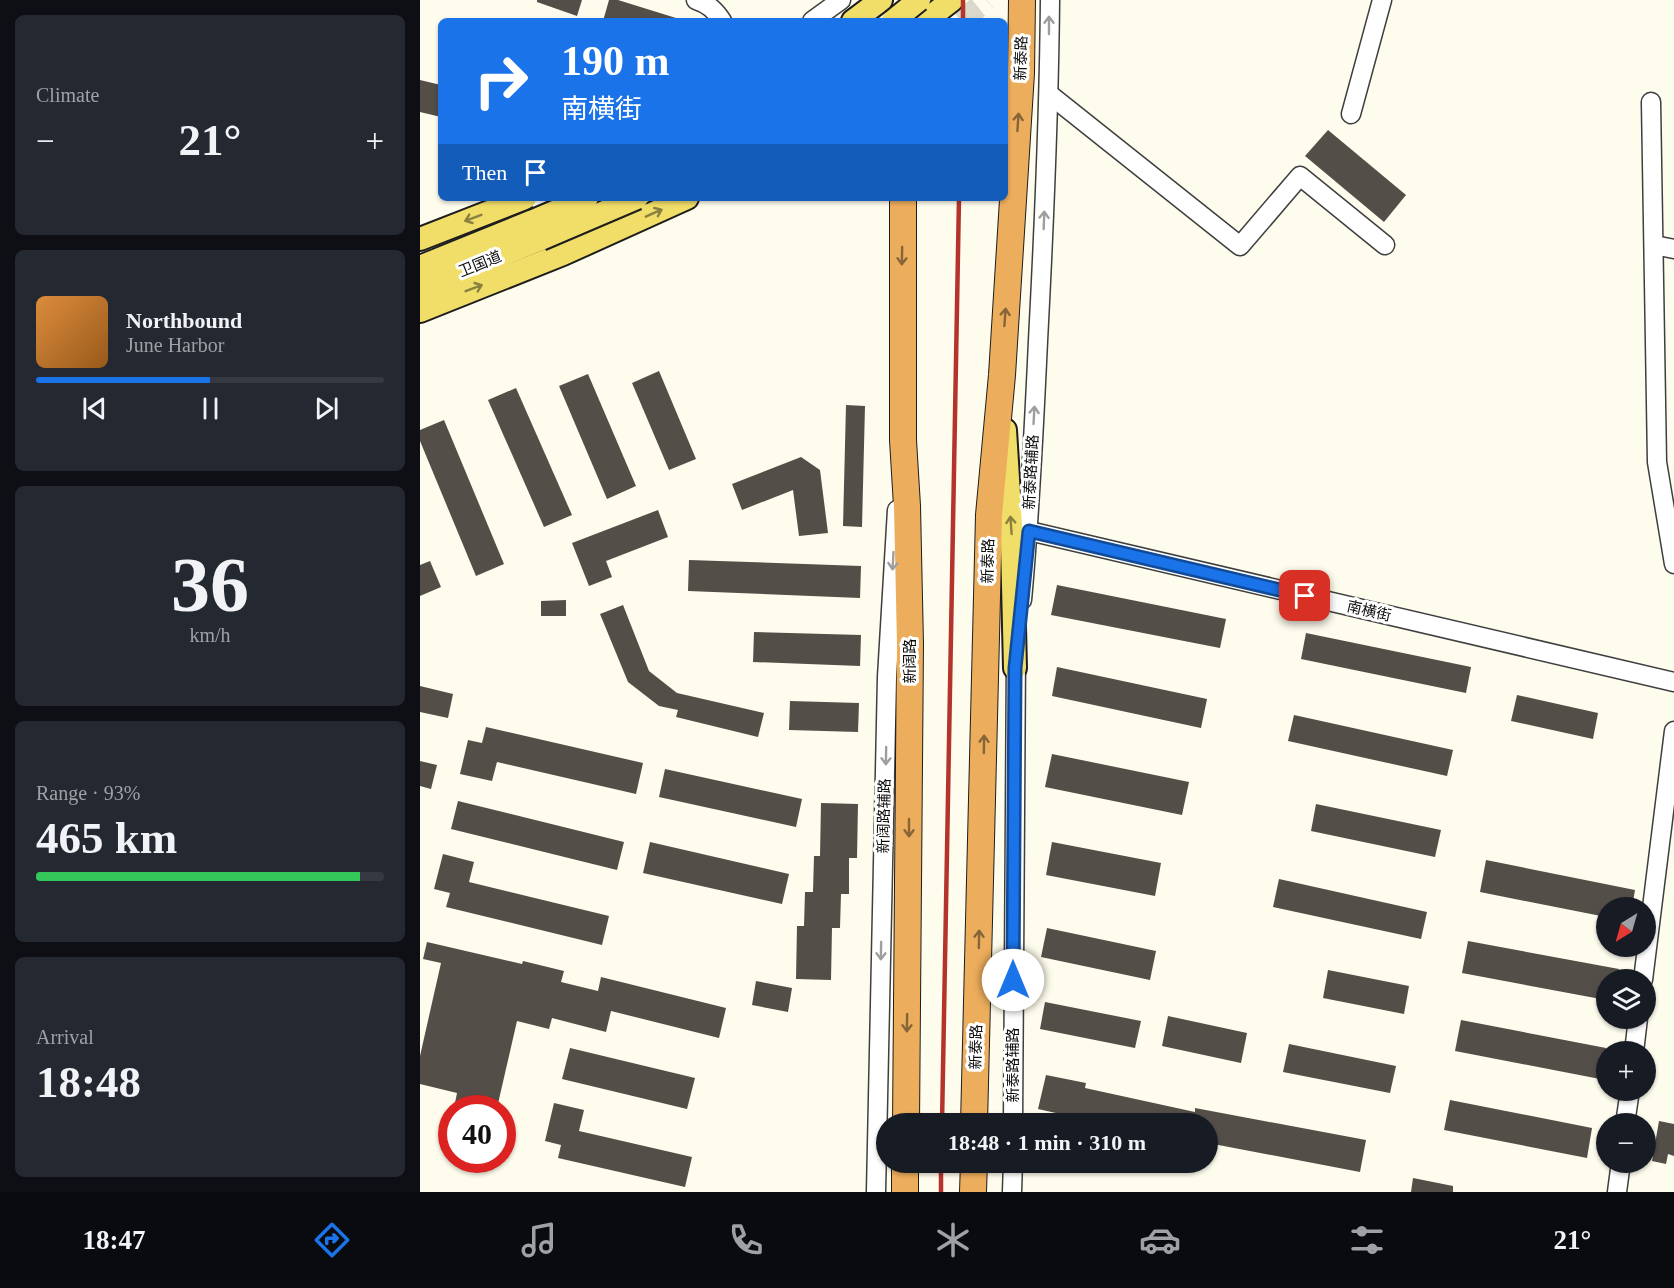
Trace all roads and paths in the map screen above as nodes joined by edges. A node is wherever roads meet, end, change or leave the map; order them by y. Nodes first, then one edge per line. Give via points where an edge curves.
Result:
1 (696, 0) edge
2 (841, 0) edge
3 (881, 0) edge
4 (910, 0) edge
5 (919, 0) edge
6 (952, 0) edge
7 (1022, 0) edge
8 (1050, 0) edge
9 (1382, 0) edge
10 (720, 18) edge
11 (816, 18) edge
12 (856, 18) edge
13 (897, 18) edge
14 (909, 18) edge
15 (929, 18) edge
16 (1049, 94) junction
17 (1651, 102) dead end
18 (1352, 114) dead end
19 (517, 201) edge
20 (540, 201) edge
21 (582, 201) edge
22 (629, 201) edge
23 (680, 201) edge
24 (903, 201) edge
25 (537, 230) junction
26 (420, 238) edge
27 (1385, 245) dead end
28 (1654, 245) junction
29 (1674, 249) edge
30 (563, 254) junction
31 (420, 267) edge
32 (420, 289) edge
33 (420, 311) edge
34 (1002, 375) junction
35 (903, 440) junction
36 (1029, 531) junction
37 (1674, 564) edge
38 (1015, 668) junction
39 (1674, 682) edge
40 (1674, 731) edge
41 (1644, 969) edge
42 (906, 1113) edge
43 (974, 1113) edge
44 (1013, 1113) edge
45 (905, 1173) edge
46 (974, 1173) edge
47 (1013, 1173) edge
48 (1620, 1173) edge
49 (876, 1192) edge
50 (904, 1192) edge
51 (973, 1192) edge
52 (1012, 1192) edge
53 (1617, 1192) edge

1 - 10 street
2 - 11 street
3 - 12 main road
4 - 14 highway, bridge
5 - 13 main road, bridge
6 - 15 main road
34 -> 7 highway, 新泰路
16 -> 8 street, 新泰路辅路
9 - 18 street
16 - 27 street via 1240,246 1300,176
36 -> 16 street, 新泰路辅路
17 - 28 street
19 -> 26 main road
20 - 30 street
21 - 25 main road, bridge
22 - 25 main road, bridge
30 -> 23 main road
24 -> 35 highway, 新阔路
25 - 31 main road, 卫国道
25 - 32 main road, 卫国道
28 - 29 street
28 - 37 street via 1657,462
33 -> 30 main road
38 -> 34 main road
43 -> 34 highway, 新泰路 via 989,515
35 -> 42 highway, 新阔路 via 910,644
35 -> 49 street, 新阔路辅路 via 888,677
36 - 38 street, 新泰路辅路
36 - 39 street, 南横街
38 - 44 street, 新泰路辅路
40 - 41 street
45 - 50 highway
46 - 51 highway
47 - 52 street
48 - 53 street

